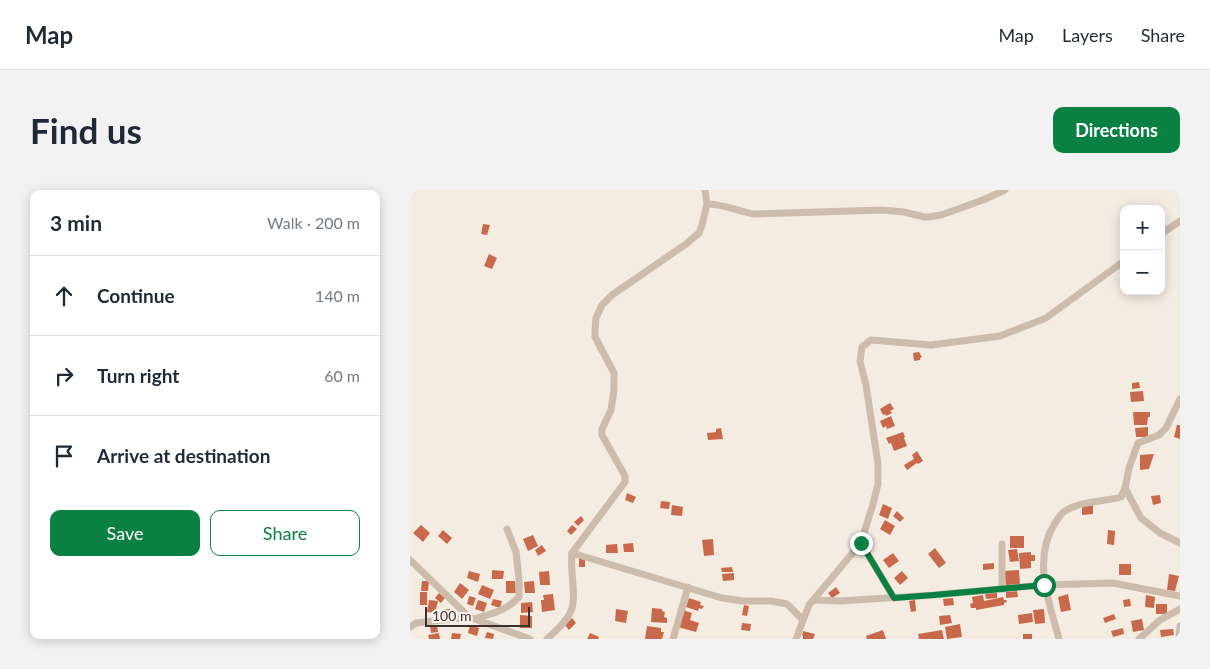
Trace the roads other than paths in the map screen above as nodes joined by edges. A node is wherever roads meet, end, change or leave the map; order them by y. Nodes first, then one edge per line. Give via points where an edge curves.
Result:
1 (705, 190) edge
2 (1005, 190) edge
3 (707, 204) junction
4 (1180, 221) edge
5 (1165, 231) edge
6 (1120, 264) edge
7 (1180, 399) edge
8 (1125, 488) junction
9 (507, 529) dead end
10 (861, 543) junction
11 (1180, 543) edge
12 (1002, 544) dead end
13 (572, 552) junction
14 (410, 560) edge
15 (1044, 585) junction
16 (688, 587) junction
17 (1002, 589) junction
18 (1180, 596) edge
19 (894, 598) junction
20 (814, 600) junction
21 (1180, 609) edge
22 (472, 618) junction
23 (803, 620) junction
24 (1180, 626) edge
25 (410, 627) edge
26 (530, 639) edge
27 (547, 639) edge
28 (673, 639) edge
29 (796, 639) edge
30 (1059, 639) edge
31 (1139, 639) edge
32 (1179, 639) edge

1 - 3 street
2 - 3 street via 929,217 882,210 754,214
3 - 13 street via 699,232 612,296 602,305 596,318 595,337 614,373 611,410 602,435 625,476 625,482
4 - 5 street
6 - 10 street via 1046,318 1000,336 931,344 871,340 862,347 860,361 878,464 878,484
7 - 8 street via 1166,428 1159,435 1138,443
8 - 11 street via 1142,518
8 - 15 street via 1121,497 1062,512 1046,542
9 - 22 street via 516,552 519,597 500,612
10 - 19 street
10 - 20 street
12 - 17 street
13 - 16 street
13 - 27 street via 573,606 558,630
14 - 22 street
15 - 17 street
15 - 18 street via 1113,583
15 - 30 street
16 - 23 street via 722,598 787,604
16 - 28 street
17 - 19 street
19 - 20 street
20 - 23 street
21 - 31 street via 1160,620
22 - 25 street via 416,623
22 - 26 street
23 - 29 street
24 - 32 street

